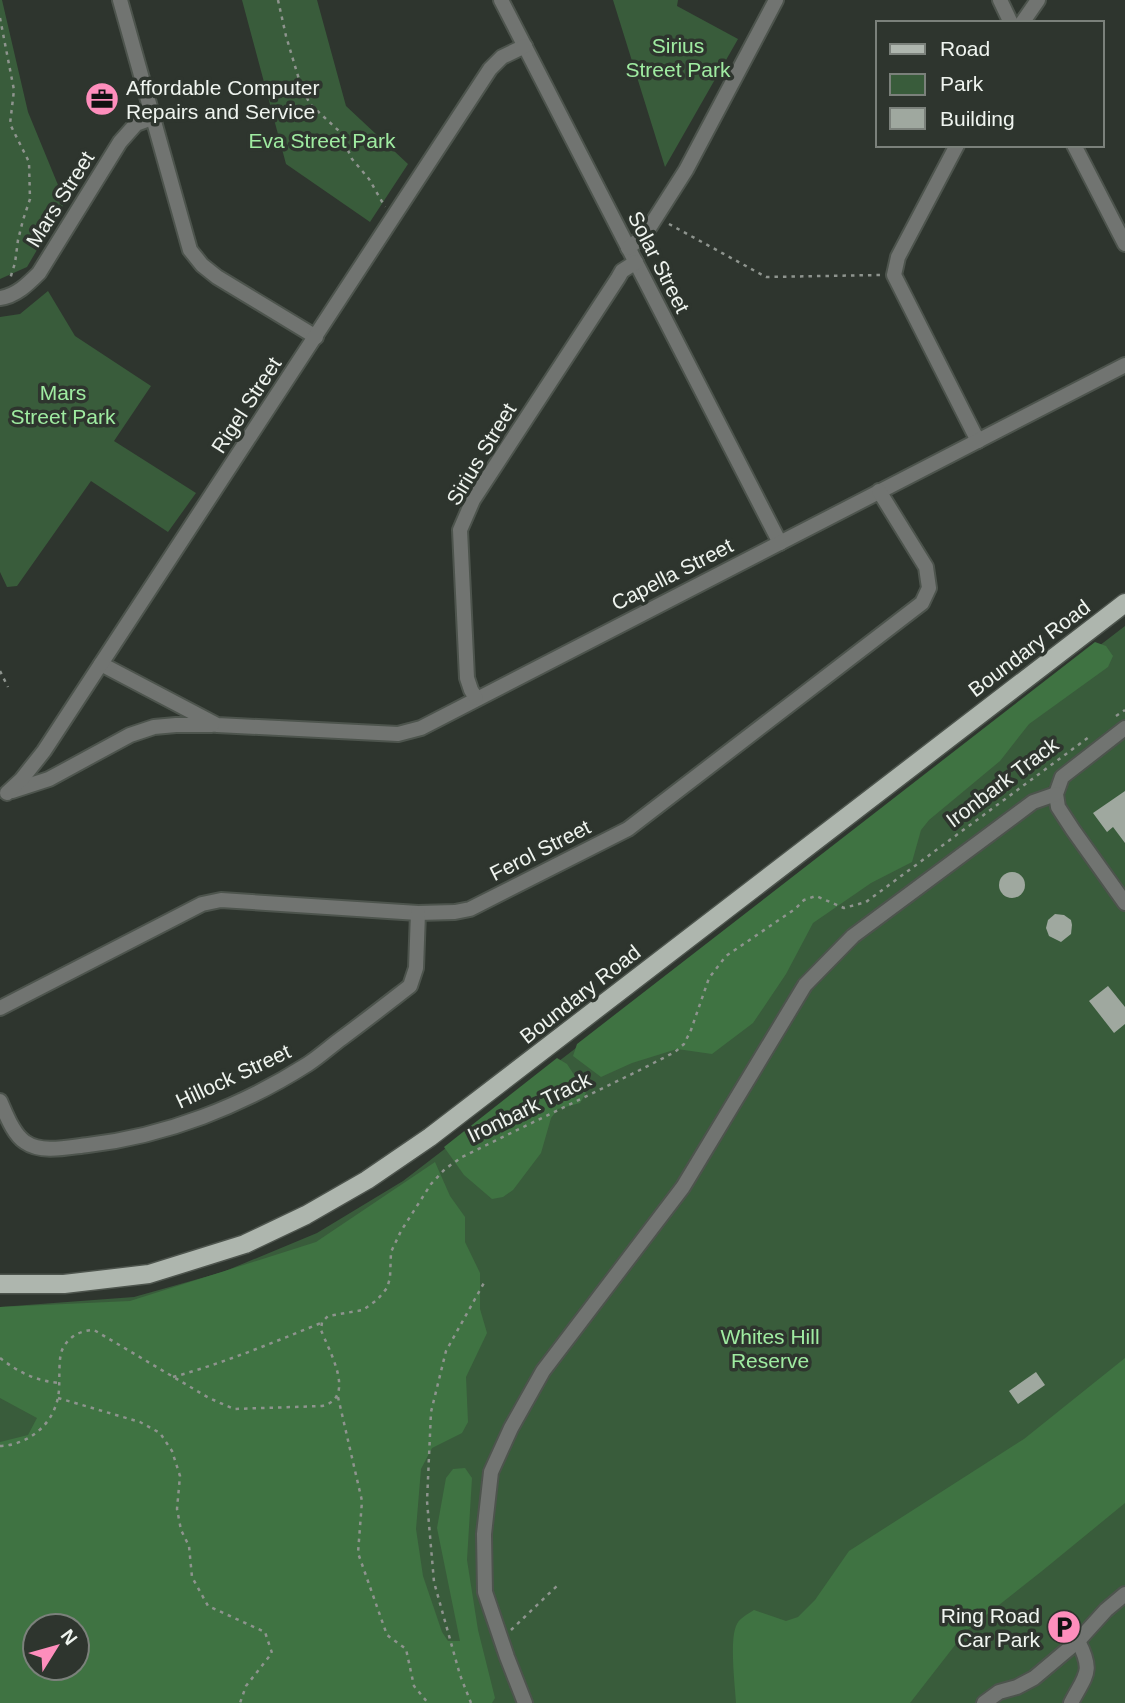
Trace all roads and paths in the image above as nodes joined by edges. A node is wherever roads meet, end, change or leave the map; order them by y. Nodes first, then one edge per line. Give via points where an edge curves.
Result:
1 (120, 0) edge
2 (278, 0) edge
3 (501, 0) edge
4 (776, 0) edge
5 (1000, 0) edge
6 (1038, 0) edge
7 (0, 18) edge
8 (1010, 21) edge
9 (1023, 21) edge
10 (525, 46) junction
11 (152, 118) junction
12 (956, 147) edge
13 (1075, 147) edge
14 (657, 217) junction
15 (388, 225) junction
16 (1125, 244) edge
17 (628, 248) junction
18 (636, 262) junction
19 (894, 275) junction
20 (1, 298) edge
21 (316, 337) junction
22 (1125, 365) edge
23 (978, 440) junction
24 (879, 491) junction
25 (780, 543) junction
26 (1125, 603) edge
27 (102, 664) junction
28 (0, 671) edge
29 (8, 687) dead end
30 (476, 698) junction
31 (1125, 710) edge
32 (1120, 722) edge
33 (217, 725) junction
34 (1095, 732) dead end
35 (1056, 794) junction
36 (3, 795) edge
37 (1125, 903) edge
38 (418, 914) junction
39 (0, 1008) edge
40 (0, 1101) edge
41 (485, 1281) dead end
42 (0, 1284) edge
43 (322, 1322) junction
44 (0, 1358) edge
45 (173, 1377) junction
46 (59, 1383) junction
47 (338, 1397) junction
48 (58, 1398) junction
49 (0, 1446) edge
50 (559, 1584) dead end
51 (1125, 1594) edge
52 (501, 1639) junction
53 (1078, 1641) junction
54 (240, 1703) edge
55 (428, 1703) edge
56 (471, 1703) edge
57 (525, 1703) edge
58 (984, 1703) edge
59 (1071, 1703) edge

1 - 11 street
2 - 15 path via 301,86 310,104 339,131 386,209
3 - 10 street, Solar Street
4 - 14 street
5 - 8 street
6 - 9 street
7 - 20 path via 14,90 10,124 29,162 30,199 15,263
10 - 15 street, Rigel Street via 490,68
10 - 17 street, Solar Street
11 - 20 street, Mars Street via 136,124 120,142 39,273 26,286
11 - 21 street via 190,250 202,265
12 - 19 street via 898,257
13 - 16 street
14 - 17 street
14 - 19 path via 766,277
15 - 21 street, Rigel Street
17 - 18 street, Solar Street
18 - 25 street, Solar Street
18 - 30 street, Sirius Street via 622,271 473,500 460,530 467,678
19 - 23 street
21 - 27 street, Rigel Street
22 - 23 street, Capella Street
23 - 24 street, Capella Street
24 - 25 street, Capella Street
24 - 38 street, Ferol Street via 926,567 929,588 922,603 628,829 470,909
25 - 30 street, Capella Street
26 - 42 main road, Boundary Road via 430,1137 367,1180 245,1244 149,1273 64,1284
27 - 33 street, Capella Street
27 - 36 street, Rigel Street via 44,751
28 - 29 path
30 - 33 street, Capella Street via 398,734
31 - 32 path
32 - 35 street via 1062,777
33 - 36 street, Capella Street via 154,727 49,779
34 - 43 path, Ironbark Track via 866,902 844,908 816,895 726,956 709,978 684,1044 674,1052 445,1169 401,1231 391,1252 387,1288 363,1310 328,1316
35 - 37 street via 1058,807
35 - 52 street via 1032,802 853,936 805,985 683,1187 543,1371 491,1472 484,1534 485,1592
38 - 39 street, Ferol Street via 221,900 202,904
38 - 40 street, Hillock Street via 416,968 410,986 309,1063 221,1110 116,1141 57,1148 25,1142
41 - 56 path via 446,1350 431,1412 427,1501 434,1582
43 - 45 path via 262,1348
43 - 47 path via 340,1378
44 - 46 path via 33,1378
45 - 46 path via 94,1330 85,1330 62,1349
45 - 47 path via 234,1409 322,1406
46 - 48 path
47 - 55 path via 362,1500 358,1553 387,1634 406,1649 414,1686
48 - 49 path via 39,1431 25,1441
48 - 54 path via 139,1422 160,1433 172,1451 180,1476 177,1508 190,1546 191,1577 208,1606 265,1632 272,1653 246,1686
50 - 52 path
51 - 53 street
52 - 57 street
53 - 58 street via 1034,1678
53 - 59 street via 1088,1671

